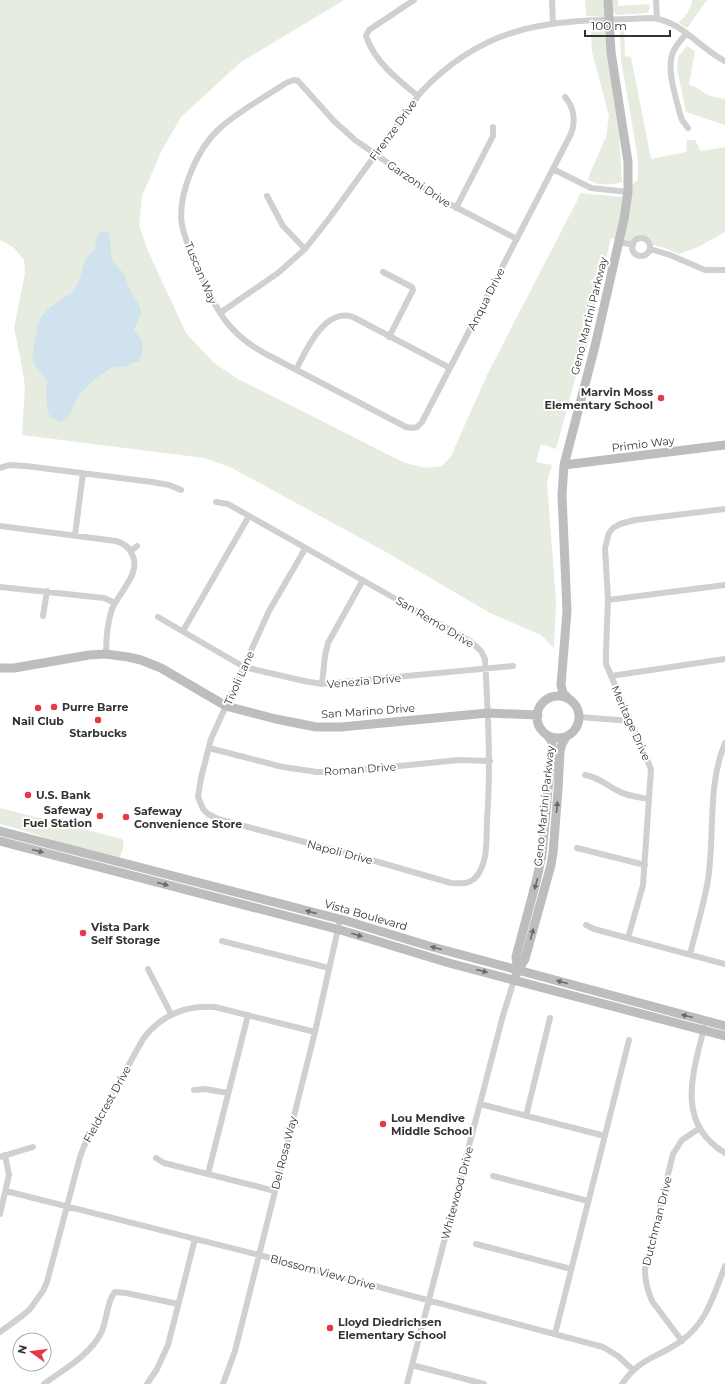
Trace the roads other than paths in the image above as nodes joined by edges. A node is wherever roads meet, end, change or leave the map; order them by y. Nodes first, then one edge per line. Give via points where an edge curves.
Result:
1 (414, 0) edge
2 (552, 0) edge
3 (608, 0) edge
4 (656, 0) edge
5 (657, 19) junction
6 (609, 20) junction
7 (553, 24) junction
8 (686, 34) junction
9 (725, 61) edge
10 (299, 79) joint
11 (418, 96) junction
12 (564, 97) dead end
13 (493, 127) dead end
14 (688, 128) dead end
15 (375, 154) junction
16 (553, 169) junction
17 (628, 192) junction
18 (268, 196) dead end
19 (456, 208) junction
20 (517, 239) junction
21 (619, 242) junction
22 (633, 245) junction
23 (305, 249) junction
24 (650, 249) junction
25 (725, 270) edge
26 (383, 272) dead end
27 (220, 314) junction
28 (389, 337) junction
29 (450, 368) junction
30 (296, 370) junction
31 (418, 430) joint
32 (725, 445) edge
33 (564, 465) junction
34 (0, 468) edge
35 (83, 473) junction
36 (181, 490) dead end
37 (216, 502) dead end
38 (725, 509) edge
39 (249, 516) junction
40 (0, 526) edge
41 (75, 535) junction
42 (137, 546) dead end
43 (305, 549) junction
44 (131, 551) junction
45 (363, 580) junction
46 (725, 585) edge
47 (0, 587) edge
48 (47, 591) junction
49 (608, 600) junction
50 (115, 603) junction
51 (43, 616) dead end
52 (158, 617) dead end
53 (183, 631) junction
54 (106, 654) junction
55 (725, 659) edge
56 (513, 666) dead end
57 (244, 667) junction
58 (0, 668) edge
59 (485, 669) junction
60 (611, 676) junction
61 (322, 684) junction
62 (561, 685) junction
63 (553, 696) junction
64 (568, 698) junction
65 (226, 706) junction
66 (488, 714) junction
67 (538, 715) junction
68 (580, 717) junction
69 (630, 721) junction
70 (548, 736) junction
71 (566, 737) junction
72 (725, 743) edge
73 (209, 748) junction
74 (490, 761) junction
75 (586, 775) dead end
76 (649, 799) junction
77 (206, 813) joint
78 (0, 831) edge
79 (0, 841) edge
80 (577, 848) dead end
81 (645, 865) junction
82 (474, 879) joint
83 (340, 920) junction
84 (586, 925) dead end
85 (338, 930) junction
86 (628, 938) junction
87 (222, 941) dead end
88 (690, 954) junction
89 (725, 964) edge
90 (329, 968) junction
91 (148, 969) dead end
92 (518, 970) junction
93 (514, 980) junction
94 (171, 1014) junction
95 (248, 1015) junction
96 (550, 1018) dead end
97 (706, 1021) junction
98 (725, 1026) edge
99 (703, 1030) junction
100 (314, 1032) junction
101 (725, 1036) edge
102 (629, 1040) dead end
103 (194, 1090) dead end
104 (228, 1093) junction
105 (480, 1104) junction
106 (526, 1116) junction
107 (700, 1128) junction
108 (604, 1136) junction
109 (34, 1146) dead end
110 (725, 1153) edge
111 (3, 1156) edge
112 (156, 1158) dead end
113 (208, 1174) junction
114 (492, 1176) dead end
115 (6, 1191) junction
116 (275, 1191) junction
117 (588, 1201) junction
118 (67, 1207) junction
119 (0, 1214) edge
120 (195, 1239) junction
121 (476, 1244) dead end
122 (259, 1255) junction
123 (725, 1266) edge
124 (571, 1269) junction
125 (428, 1301) junction
126 (178, 1304) junction
127 (0, 1332) edge
128 (555, 1334) junction
129 (682, 1341) junction
130 (412, 1365) junction
131 (633, 1370) junction
132 (476, 1383) edge
133 (44, 1384) edge
134 (146, 1384) edge
135 (223, 1384) edge
136 (406, 1384) edge
137 (484, 1384) edge
138 (622, 1384) edge

1 - 11 street via 364,36 387,68
2 - 7 street
3 - 6 street, Geno Martini Parkway
4 - 5 street
5 - 6 street, Firenze Drive
5 - 8 street via 674,25
6 - 7 street, Firenze Drive
6 - 17 street, Geno Martini Parkway via 611,52 628,162
7 - 11 street, Firenze Drive via 511,33 481,46 448,67
8 - 9 street
8 - 14 street via 671,56 670,68 680,114
10 - 15 street, Garzoni Drive via 344,131
10 - 27 street, Tuscan Way via 286,83 226,122 201,152 186,186 181,212 184,234 210,297
11 - 15 street, Firenze Drive
12 - 16 street, Anqua Drive via 572,107 574,126
13 - 19 street via 493,136
15 - 19 street, Garzoni Drive
15 - 23 street, Firenze Drive
16 - 17 street via 587,186
16 - 20 street, Anqua Drive
17 - 21 street, Geno Martini Parkway
18 - 23 street via 283,226
19 - 20 street, Garzoni Drive
20 - 29 street, Anqua Drive
21 - 22 street
21 - 33 street, Geno Martini Parkway
22 - 24 street via 634,252 638,255 645,255
22 - 24 street via 636,240 643,238 649,242
23 - 27 street, Firenze Drive via 278,273
24 - 25 street via 705,270
26 - 28 street via 414,286
27 - 30 street, Tuscan Way via 250,345
28 - 29 street
28 - 30 street via 353,317 341,314 316,334
29 - 31 street, Anqua Drive
30 - 31 street, Tuscan Way via 406,427
32 - 33 street, Primio Way
33 - 62 street, Geno Martini Parkway via 562,495 567,615
34 - 35 street via 19,465
35 - 36 street via 152,482
35 - 41 street
37 - 39 street, San Remo Drive via 228,504
38 - 49 street, Meritage Drive via 635,520 620,524 610,531 605,548
39 - 43 street, San Remo Drive
39 - 53 street
40 - 41 street
41 - 44 street via 116,541 126,545
42 - 44 street
43 - 45 street, San Remo Drive
43 - 57 street, Tivoli Lane via 269,611
44 - 50 street via 134,570
45 - 59 street, San Remo Drive via 470,641 481,651 485,659
45 - 61 street via 328,643
46 - 49 street
47 - 48 street
48 - 50 street via 104,598
48 - 51 street
49 - 60 street, Meritage Drive via 606,664
50 - 54 street via 107,629
52 - 53 street, Venezia Drive
53 - 57 street, Venezia Drive
54 - 58 street, San Marino Drive
54 - 65 street, San Marino Drive via 154,665
55 - 60 street
56 - 59 street, Venezia Drive
57 - 61 street, Venezia Drive
57 - 65 street, Tivoli Lane
59 - 61 street, Venezia Drive
59 - 66 street, San Remo Drive
60 - 69 street, Meritage Drive
62 - 63 street
62 - 64 street via 563,693
63 - 64 street
63 - 67 street via 541,705
64 - 68 street via 577,707
65 - 66 street, San Marino Drive via 316,727
65 - 73 street, Tivoli Lane
66 - 67 street, San Marino Drive
66 - 74 street, San Remo Drive
67 - 70 street via 539,724
68 - 69 street
68 - 71 street via 575,730
69 - 76 street, Meritage Drive via 651,769
70 - 71 street
70 -> 92 street, Geno Martini Parkway via 552,745 542,855 516,957
92 -> 71 street, Geno Martini Parkway via 525,959 551,866 560,751
72 - 88 street via 716,773 708,880
73 - 74 street, Roman Drive via 283,767 317,772 459,760
73 - 77 street, Tivoli Lane via 198,791 200,804
74 - 82 street, San Remo Drive via 485,856
75 - 76 street via 595,777 630,796
76 - 81 street, Meritage Drive
77 - 82 street, Napoli Drive via 218,819 451,883 465,884
83 -> 78 street, Vista Boulevard
79 -> 85 street, Vista Boulevard
80 - 81 street
81 - 86 street, Meritage Drive via 643,885
83 - 85 street, Del Rosa Way
92 -> 83 street, Vista Boulevard
84 - 86 street
85 - 90 street, Del Rosa Way
85 -> 93 street, Vista Boulevard
86 - 88 street
87 - 90 street
88 - 89 street
90 - 100 street, Del Rosa Way
91 - 94 street
92 - 93 street
97 -> 92 street, Vista Boulevard
93 - 99 street, Vista Boulevard
93 - 105 street, Whitewood Drive
94 - 95 street, Fieldcrest Drive via 205,1006
94 - 118 street, Fieldcrest Drive via 155,1025 143,1039 88,1138 80,1157
95 - 100 street, Fieldcrest Drive
95 - 104 street
96 - 106 street
97 - 98 street, Vista Boulevard
97 - 99 street
99 - 101 street, Vista Boulevard
99 - 107 street via 691,1089 692,1107
100 - 116 street, Del Rosa Way
102 - 108 street
103 - 104 street
104 - 113 street
105 - 106 street
105 - 125 street, Whitewood Drive
106 - 108 street
107 - 110 street via 713,1144
107 - 129 street, Dutchman Drive via 682,1140 674,1154 645,1269 649,1294
108 - 117 street
109 - 111 street
111 - 115 street via 9,1175
112 - 113 street via 164,1163
113 - 116 street
114 - 117 street
115 - 118 street, Blossom View Drive
115 - 119 street
116 - 122 street, Del Rosa Way
117 - 124 street
118 - 120 street, Blossom View Drive
118 - 127 street, Fieldcrest Drive via 51,1271 43,1291 22,1316
120 - 122 street, Blossom View Drive
120 - 126 street
121 - 124 street
122 - 125 street, Blossom View Drive
122 - 135 street, Del Rosa Way via 235,1351
123 - 129 street via 706,1313
124 - 128 street
125 - 128 street, Blossom View Drive
125 - 130 street, Whitewood Drive
126 - 133 street via 115,1292 97,1340 84,1354
126 - 134 street via 163,1357
128 - 131 street, Blossom View Drive via 607,1349
129 - 131 street via 650,1357
130 - 132 street
130 - 136 street, Whitewood Drive
131 - 138 street
132 - 137 street

